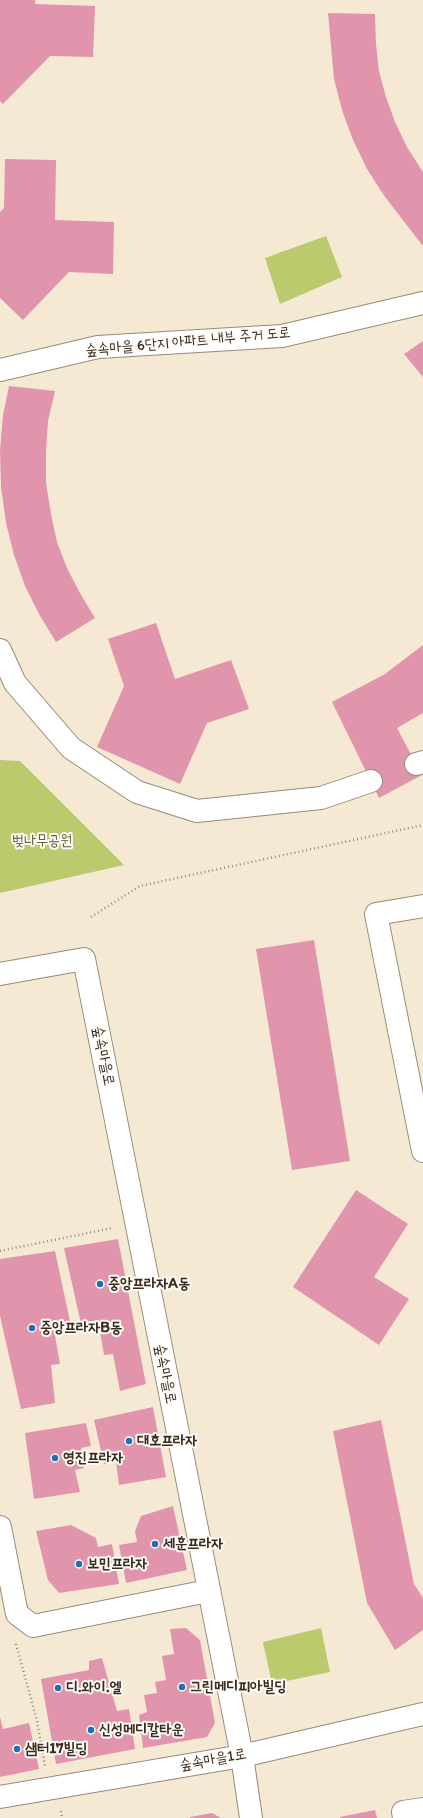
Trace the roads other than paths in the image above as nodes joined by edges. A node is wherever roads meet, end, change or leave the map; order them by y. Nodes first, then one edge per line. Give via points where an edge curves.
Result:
1 (423, 303) edge
2 (0, 370) edge
3 (0, 650) edge
4 (371, 781) dead end
5 (423, 906) edge
6 (0, 974) edge
7 (423, 1151) edge
8 (0, 1527) edge
9 (208, 1591) junction
10 (423, 1714) edge
11 (242, 1756) junction
12 (0, 1797) edge
13 (423, 1809) edge
14 (251, 1818) edge
15 (404, 1818) edge

1 - 2 street, 숲속마을 6단지 아파트 내부 주거 도로 via 282,336 98,347
3 - 4 street via 15,683 72,748 137,792 197,811 320,798
5 - 7 street via 376,914
6 - 9 street, 숲속마을로 via 84,959
8 - 9 street via 17,1614 33,1626
9 - 11 street
10 - 11 street, 숲속마을1로
11 - 12 street, 숲속마을1로
11 - 14 street
13 - 15 street via 403,1812

